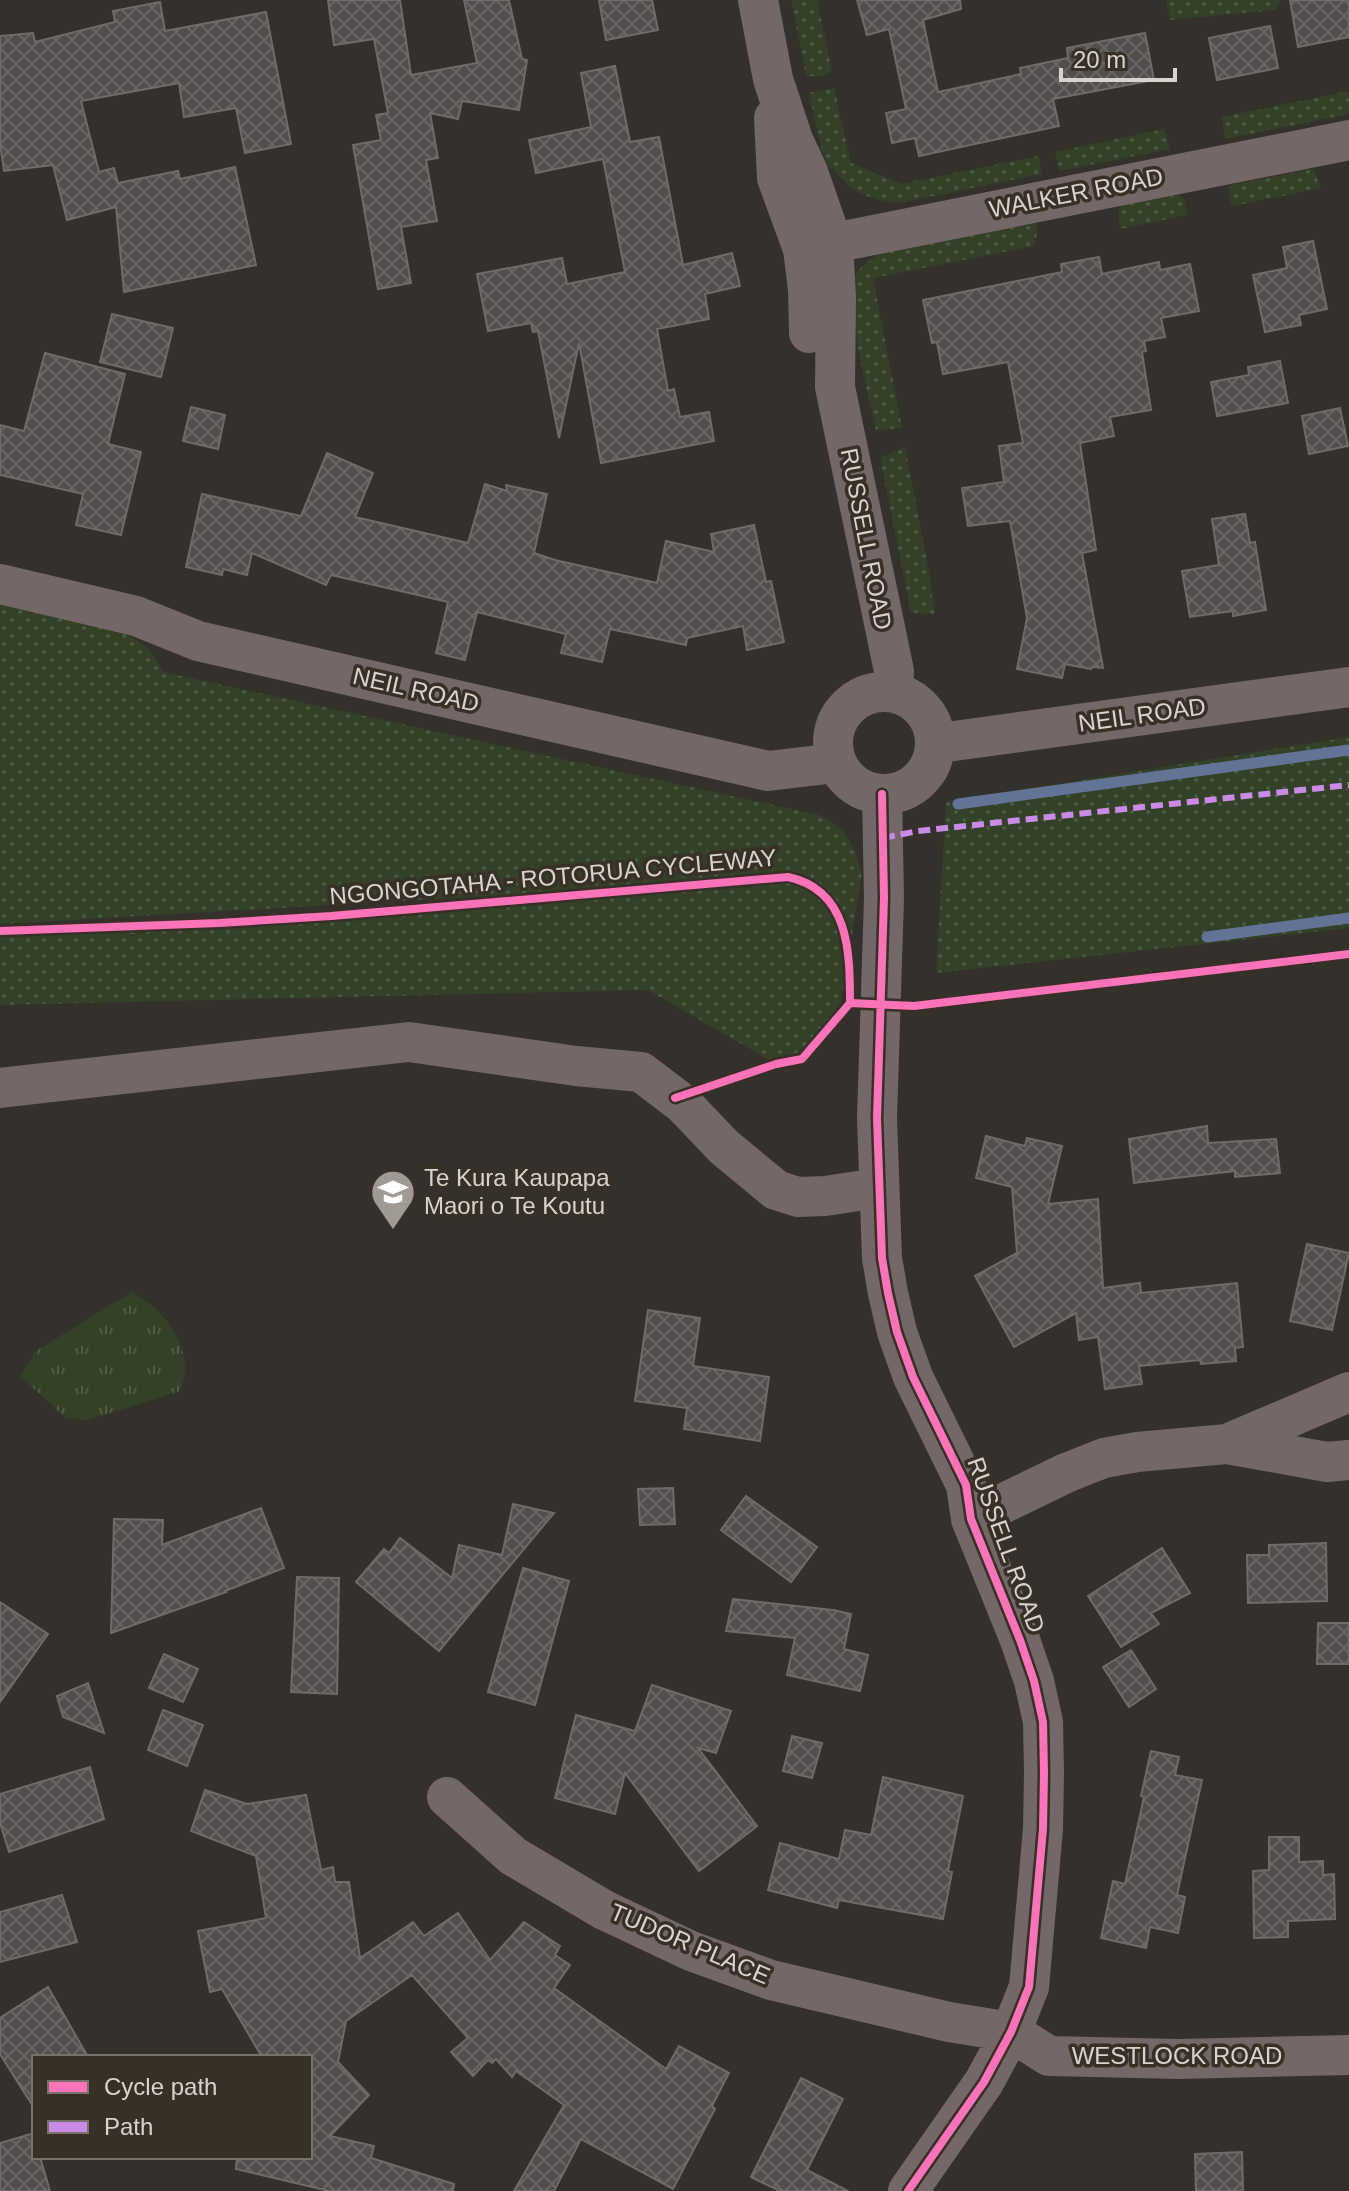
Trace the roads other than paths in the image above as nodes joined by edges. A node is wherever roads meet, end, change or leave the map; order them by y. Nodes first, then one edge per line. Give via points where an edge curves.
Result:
1 (758, 0) edge
2 (1349, 140) edge
3 (818, 247) junction
4 (0, 584) edge
5 (1349, 687) edge
6 (893, 692) junction
7 (935, 741) junction
8 (836, 763) junction
9 (882, 794) junction
10 (0, 1088) edge
11 (878, 1188) junction
12 (1349, 1392) edge
13 (1227, 1444) junction
14 (1349, 1460) edge
15 (971, 1519) junction
16 (447, 1797) dead end
17 (1011, 2032) junction
18 (1349, 2055) edge
19 (908, 2191) edge

1 - 3 street, RUSSELL ROAD via 773,79 808,172
2 - 3 street, WALKER ROAD
3 - 6 street, RUSSELL ROAD via 836,297 835,387 894,671
4 - 8 street, NEIL ROAD via 136,616 198,641 768,771
5 - 7 street, NEIL ROAD
6 - 7 street via 922,710
6 - 8 street via 875,692 844,710 832,745
7 - 9 street via 933,757 917,782
8 - 9 street via 858,787
9 - 11 street, RUSSELL ROAD
10 - 11 street via 409,1042 641,1072 776,1190 798,1197
11 - 15 street, RUSSELL ROAD via 882,1258 897,1332 966,1485
12 - 13 street
13 - 14 street via 1327,1462
13 - 15 street via 1104,1458
15 - 17 street, RUSSELL ROAD via 1020,1640 1043,1722 1043,1829 1029,1987
16 - 17 street, TUDOR PLACE via 513,1856 604,1910 691,1951 771,1980
17 - 18 street, WESTLOCK ROAD via 1049,2056
17 - 19 street, RUSSELL ROAD via 984,2082

